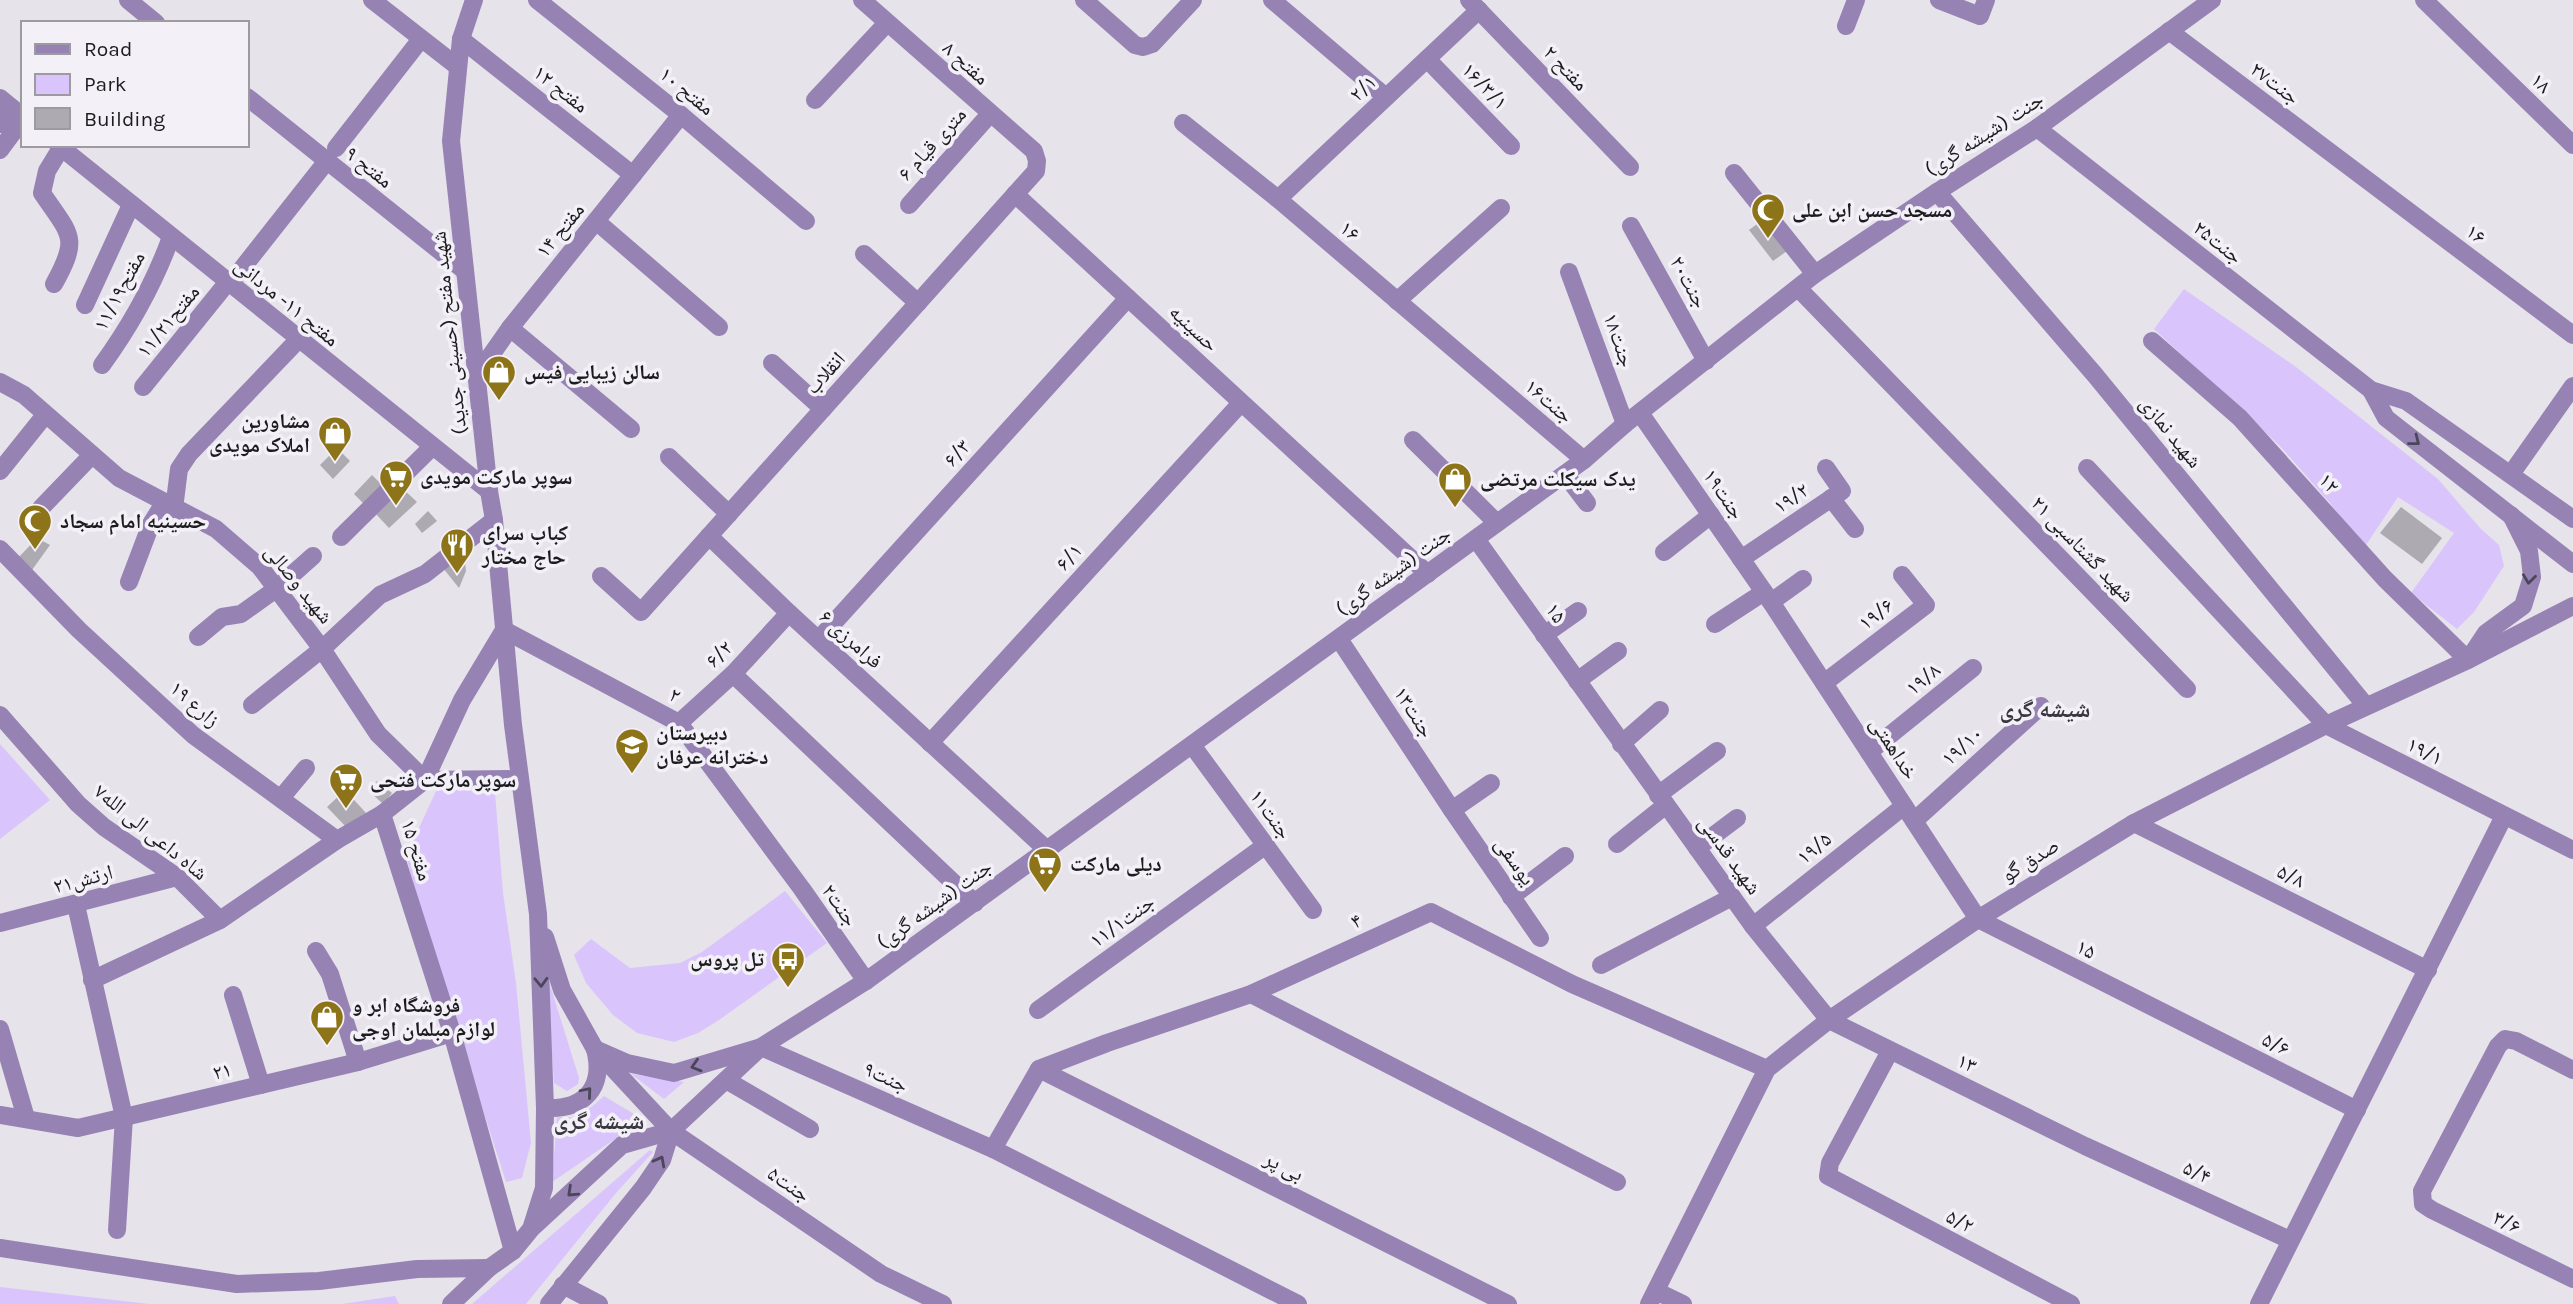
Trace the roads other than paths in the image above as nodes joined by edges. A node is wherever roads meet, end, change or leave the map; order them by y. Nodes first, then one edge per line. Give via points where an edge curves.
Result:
1 (128, 0) edge
2 (372, 0) edge
3 (474, 0) edge
4 (537, 0) edge
5 (862, 0) edge
6 (1084, 0) edge
7 (1192, 0) edge
8 (1272, 0) edge
9 (1856, 0) edge
10 (1939, 0) edge
11 (1986, 0) edge
12 (2212, 0) edge
13 (2424, 0) edge
14 (1474, 5) edge
15 (154, 21) edge
16 (887, 23) junction
17 (1846, 26) dead end
18 (2169, 31) junction
19 (421, 39) junction
20 (461, 39) junction
21 (1427, 59) junction
22 (458, 67) junction
23 (1386, 97) junction
24 (248, 98) edge
25 (815, 100) dead end
26 (14, 110) edge
27 (990, 114) junction
28 (681, 115) junction
29 (1183, 123) dead end
30 (0, 124) edge
31 (2037, 128) junction
32 (2573, 145) edge
33 (1511, 146) dead end
34 (60, 147) edge
35 (0, 150) edge
36 (331, 155) junction
37 (1037, 161) joint
38 (1630, 167) dead end
39 (2353, 170) joint
40 (1734, 173) dead end
41 (633, 175) junction
42 (1937, 192) junction
43 (1015, 194) junction
44 (1278, 199) junction
45 (131, 205) junction
46 (909, 205) dead end
47 (1501, 208) dead end
48 (596, 221) junction
49 (806, 221) dead end
50 (1631, 226) dead end
51 (171, 237) junction
52 (864, 254) dead end
53 (465, 271) junction
54 (1569, 272) dead end
55 (1815, 274) junction
56 (54, 284) dead end
57 (228, 284) junction
58 (1798, 288) junction
59 (1128, 298) junction
60 (1397, 300) junction
61 (918, 303) junction
62 (85, 305) dead end
63 (719, 327) dead end
64 (510, 328) junction
65 (2573, 335) edge
66 (298, 340) junction
67 (2152, 341) dead end
68 (1706, 361) junction
69 (772, 363) dead end
70 (102, 365) dead end
71 (477, 375) junction
72 (1485, 376) joint
73 (0, 382) edge
74 (2573, 386) edge
75 (143, 387) dead end
76 (2371, 390) junction
77 (1241, 403) junction
78 (823, 409) junction
79 (45, 415) junction
80 (1632, 418) junction
81 (631, 429) dead end
82 (1413, 440) dead end
83 (432, 447) junction
84 (92, 455) junction
85 (669, 457) dead end
86 (1584, 460) junction
87 (2516, 467) dead end
88 (1826, 468) dead end
89 (2087, 468) dead end
90 (0, 471) edge
91 (1565, 474) junction
92 (489, 491) junction
93 (1831, 498) junction
94 (1587, 503) dead end
95 (169, 506) junction
96 (41, 508) dead end
97 (729, 514) junction
98 (1711, 515) junction
99 (2511, 515) junction
100 (2573, 519) edge
101 (494, 520) junction
102 (1497, 523) junction
103 (1855, 529) dead end
104 (709, 536) junction
105 (341, 537) dead end
106 (1476, 539) junction
107 (0, 549) edge
108 (1664, 552) dead end
109 (313, 556) dead end
110 (1741, 559) junction
111 (2573, 564) edge
112 (1428, 574) junction
113 (1902, 575) dead end
114 (601, 576) dead end
115 (1803, 579) dead end
116 (129, 582) dead end
117 (276, 589) junction
118 (1768, 597) junction
119 (2573, 606) edge
120 (1578, 611) dead end
121 (789, 613) junction
122 (1714, 624) dead end
123 (504, 631) junction
124 (1544, 635) junction
125 (198, 636) dead end
126 (819, 639) junction
127 (1339, 639) junction
128 (322, 649) junction
129 (1618, 651) dead end
130 (2468, 660) junction
131 (1973, 668) dead end
132 (733, 674) junction
133 (1577, 681) junction
134 (1824, 683) junction
135 (2187, 688) dead end
136 (251, 705) dead end
137 (2041, 706) dead end
138 (2366, 706) junction
139 (1660, 710) dead end
140 (1599, 713) joint
141 (0, 715) edge
142 (679, 723) junction
143 (2326, 725) junction
144 (930, 743) junction
145 (1621, 744) junction
146 (1192, 745) junction
147 (1717, 751) dead end
148 (1869, 752) junction
149 (306, 768) dead end
150 (520, 779) junction
151 (425, 780) junction
152 (1491, 783) dead end
153 (281, 798) junction
154 (1662, 800) junction
155 (1452, 810) junction
156 (1909, 813) junction
157 (382, 814) junction
158 (2504, 816) junction
159 (1737, 818) dead end
160 (2134, 823) junction
161 (337, 840) junction
162 (1617, 844) dead end
163 (1266, 845) junction
164 (1697, 848) junction
165 (1047, 850) junction
166 (2573, 850) edge
167 (1566, 856) dead end
168 (177, 877) junction
169 (802, 889) joint
170 (1511, 897) junction
171 (1732, 897) junction
172 (975, 902) junction
173 (76, 905) junction
174 (1314, 910) dead end
175 (538, 914) junction
176 (1978, 919) junction
177 (220, 920) junction
178 (0, 923) edge
179 (1753, 926) junction
180 (1540, 938) dead end
181 (316, 951) dead end
182 (1601, 965) dead end
183 (2428, 970) junction
184 (92, 980) junction
185 (866, 981) junction
186 (1251, 994) junction
187 (233, 995) dead end
188 (1038, 1010) dead end
189 (2174, 1019) joint
190 (1829, 1020) junction
191 (0, 1029) edge
192 (452, 1033) junction
193 (761, 1046) junction
194 (595, 1049) junction
195 (1890, 1051) junction
196 (358, 1062) junction
197 (1039, 1069) junction
198 (1767, 1069) junction
199 (2573, 1070) edge
200 (726, 1080) junction
201 (261, 1085) junction
202 (545, 1108) junction
203 (2357, 1111) junction
204 (0, 1115) edge
205 (124, 1117) junction
206 (26, 1118) junction
207 (810, 1129) dead end
208 (671, 1132) junction
209 (2085, 1146) joint
210 (993, 1149) junction
211 (1617, 1182) dead end
212 (117, 1230) dead end
213 (531, 1230) junction
214 (2290, 1240) junction
215 (0, 1248) edge
216 (513, 1251) junction
217 (489, 1268) junction
218 (2573, 1279) edge
219 (563, 1285) junction
220 (1652, 1297) edge
221 (451, 1304) edge
222 (549, 1304) edge
223 (598, 1304) edge
224 (943, 1304) edge
225 (1298, 1304) edge
226 (1508, 1304) edge
227 (1683, 1304) edge
228 (2071, 1304) edge
229 (2259, 1304) edge

1 - 15 street
2 - 19 street
3 - 20 street, شهید مفتح (حسینی جدید)
4 - 28 street, مفتح ۱۰
5 - 16 street, مفتح ۸
6 - 7 street via 1143,47 1152,44
8 - 23 street
9 - 17 street
10 - 11 street via 1980,16
12 - 18 street, جنت (شیشه گری)
13 - 32 street, ۱۸
14 - 21 street, ۲/۱
14 - 38 street, مفتح ۲
16 - 25 street
16 - 27 street, مفتح ۸
18 - 31 street, جنت (شیشه گری)
18 - 39 street, جنت۲۷
19 - 22 street
19 - 36 street, مفتح۱۱/۲۱
20 - 22 street, شهید مفتح (حسینی جدید)
20 - 41 street, مفتح ۱۲
21 - 23 street, ۲/۱
21 - 33 street, ۱۶/۳/۱
22 - 53 street, شهید مفتح (حسینی جدید) via 451,141
23 - 44 street, ۲/۱
24 - 36 street, مفتح ۹
26 - 30 street
26 - 35 street
27 - 37 street, مفتح ۸ via 1034,151
27 - 46 street, ۶ متری قیام
28 - 41 street, مفتح ۱۴
28 - 49 street, مفتح ۱۰
29 - 44 street, ۱۶
31 - 42 street, جنت (شیشه گری)
31 - 76 street, جنت۲۵
34 - 45 street, مفتح ۱۱- مردانی
34 - 56 street via 42,193 71,240 69,256
36 - 53 street, مفتح ۹
36 - 57 street, مفتح۱۱/۲۱
37 - 43 street, انقلاب via 1036,172
39 - 65 street, ۱۶
40 - 55 street
41 - 48 street, مفتح ۱۴
42 - 55 street, جنت (شیشه گری)
42 - 138 street, شهید نمازی via 2095,375
43 - 59 street, حسینیه
43 - 61 street, انقلاب
44 - 60 street, ۱۶
45 - 51 street, مفتح ۱۱- مردانی
45 - 62 street
47 - 60 street
48 - 63 street
48 - 64 street, مفتح ۱۴
50 - 68 street, جنت۲۰
51 - 57 street, مفتح ۱۱- مردانی
51 - 70 street, مفتح۱۱/۱۹ via 137,312
52 - 61 street
53 - 71 street, شهید مفتح (حسینی جدید)
54 - 80 street, جنت۱۸
55 - 58 street, جنت (شیشه گری)
57 - 66 street, مفتح ۱۱- مردانی
57 - 75 street, مفتح۱۱/۲۱
58 - 68 street, جنت (شیشه گری)
58 - 135 street, شهید گشتاسبی ۲۱
59 - 77 street, حسینیه
59 - 126 street, ۶/۳
60 - 72 street, ۱۶
61 - 78 street, انقلاب
64 - 71 street, مفتح ۱۴
64 - 81 street
66 - 83 street, مفتح ۱۱- مردانی
66 - 95 street via 189,454 179,469
67 - 130 street, ۱۲ via 2240,418 2385,579
68 - 80 street, جنت (شیشه گری)
69 - 78 street
71 - 92 street, شهید مفتح (حسینی جدید)
72 - 86 street, جنت۱۶
73 - 79 street, شهید وصالی via 24,395
74 - 87 street
76 -> 99 street via 2386,418
76 - 100 street via 2406,401
77 - 112 street, حسینیه
77 - 144 street, ۶/۱
78 - 97 street, انقلاب
79 - 84 street, شهید وصالی
79 - 90 street
80 - 86 street, جنت (شیشه گری)
80 - 98 street, جنت۱۹
82 - 102 street
83 - 92 street, مفتح ۱۱- مردانی
83 - 105 street
84 - 95 street, شهید وصالی via 120,478
84 - 96 street
85 - 97 street
86 - 91 street, جنت (شیشه گری)
88 - 93 street, ۱۹/۲ via 1842,491
89 - 143 street
91 - 94 street
91 - 102 street, جنت (شیشه گری)
92 - 101 street, شهید مفتح (حسینی جدید)
93 - 103 street
93 - 110 street, ۱۹/۲
95 - 116 street via 150,524
95 - 117 street, شهید وصالی via 216,529 260,568
97 - 104 street, انقلاب
98 - 108 street
98 - 110 street, جنت۱۹
99 - 111 street
99 -> 130 street via 2529,551 2532,577 2523,606 2486,633
101 - 123 street, شهید مفتح (حسینی جدید)
101 - 128 street via 425,574 380,595
102 - 106 street, جنت (شیشه گری)
104 - 114 street, انقلاب via 641,612
104 - 121 street, فرامرزی ۶
106 - 112 street, جنت (شیشه گری)
106 - 124 street, ۱۵
107 - 153 street, ۱۹ زارع via 79,630 194,735
109 - 117 street
110 - 118 street, جنت۱۹
112 - 127 street, جنت (شیشه گری)
113 - 134 street, ۱۹/۶ via 1926,605
115 - 118 street
117 - 125 street via 241,614 222,617
117 - 128 street, شهید وصالی
118 - 122 street
118 - 134 street, خداهمتی
119 - 130 street, صدق گو
120 - 124 street
121 - 126 street, فرامرزی ۶
121 - 132 street, ۶/۲
123 - 142 street, ۲
123 - 150 street, شهید مفتح (حسینی جدید)
123 - 151 street, مفتح ۱۵ via 462,700
124 - 133 street, ۱۵
126 - 144 street, فرامرزی ۶
127 - 146 street, جنت (شیشه گری)
127 - 155 street, جنت۱۳
128 - 136 street
128 - 151 street, شهید وصالی via 378,734
129 - 133 street
130 - 138 street, صدق گو
131 - 148 street, ۱۹/۸
132 - 142 street, ۶/۲
132 - 172 street
133 - 140 street, ۱۵
134 - 148 street, خداهمتی
137 - 156 street, ۱۹/۱۰
138 - 143 street, صدق گو
139 - 145 street
140 - 145 street, شهید قدسی
141 - 168 street, شاه داعی الی الله۷ via 78,804
142 - 169 street, ۲
143 - 158 street, ۱۹/۱
143 - 160 street, صدق گو
144 - 165 street, فرامرزی ۶
145 - 154 street, شهید قدسی
146 - 163 street, جنت۱۱
146 - 165 street, جنت (شیشه گری)
147 - 154 street
148 - 156 street, خداهمتی
149 - 153 street
150 - 151 street
150 - 175 street, شهید مفتح (حسینی جدید)
151 - 157 street, مفتح ۱۵
152 - 155 street
153 - 161 street, ۱۹ زارع
154 - 162 street
154 - 164 street, شهید قدسی
155 - 170 street, یوسفی
156 - 176 street, خداهمتی
156 - 179 street, ۱۹/۵
157 - 161 street
157 - 192 street, مفتح ۱۵
158 - 166 street, ۱۹/۱
158 - 183 street
159 - 164 street
160 - 176 street, صدق گو
160 - 183 street, ۵/۸
161 - 177 street
163 - 174 street, جنت۱۱
163 - 188 street, جنت۱۱/۱
164 - 171 street, شهید قدسی
165 - 172 street, جنت (شیشه گری)
167 - 170 street
168 - 173 street, ارتش۲۱
168 - 177 street, شاه داعی الی الله۷
169 - 185 street, جنت۲
170 - 180 street, یوسفی
171 - 179 street, شهید قدسی
171 - 182 street
172 - 185 street, جنت (شیشه گری)
173 - 178 street, ارتش۲۱
173 - 184 street
175 - 194 street, جنت۵ via 562,990
175 -> 202 street
176 - 189 street, ۱۵
176 - 190 street, صدق گو
177 - 184 street
179 - 190 street, شهید قدسی
181 - 196 street via 330,974
183 - 203 street
184 - 205 street
185 - 193 street, جنت (شیشه گری)
186 - 197 street, ۴
186 - 198 street, ۴ via 1431,912 1572,984
186 - 211 street
187 - 201 street
189 - 203 street, ۵/۶
190 - 195 street, ۱۳
190 - 198 street, صدق گو
191 - 206 street
192 - 196 street, ۲۱
192 - 216 street
193 -> 194 street via 674,1073 627,1063
193 - 200 street, جنت (شیشه گری)
193 - 210 street, جنت۹
202 -> 194 street via 577,1104 589,1094 597,1080
194 - 208 street, جنت۵
195 - 209 street, ۱۳
195 - 228 street, ۵/۲ via 1830,1163 1828,1176
196 - 201 street, ۲۱
197 - 210 street
197 - 226 street, بی پر
198 - 220 street, صدق گو
199 - 218 street, ۳/۶ via 2505,1039 2497,1046 2422,1191 2423,1203 2432,1210
200 - 207 street
200 - 208 street, جنت (شیشه گری)
201 - 205 street, ۲۱
202 - 213 street via 544,1188
203 - 214 street
204 - 206 street, ۲۱
205 - 206 street, ۲۱ via 78,1128
205 - 212 street
208 -> 213 street via 622,1145
219 -> 208 street via 656,1169
208 - 224 street, جنت۵ via 881,1273
209 - 214 street, ۵/۴
210 - 225 street, جنت۹
213 - 216 street
214 - 229 street
215 - 217 street via 237,1284 417,1269
216 - 217 street
217 - 221 street
219 - 222 street
219 - 223 street
220 - 227 street

